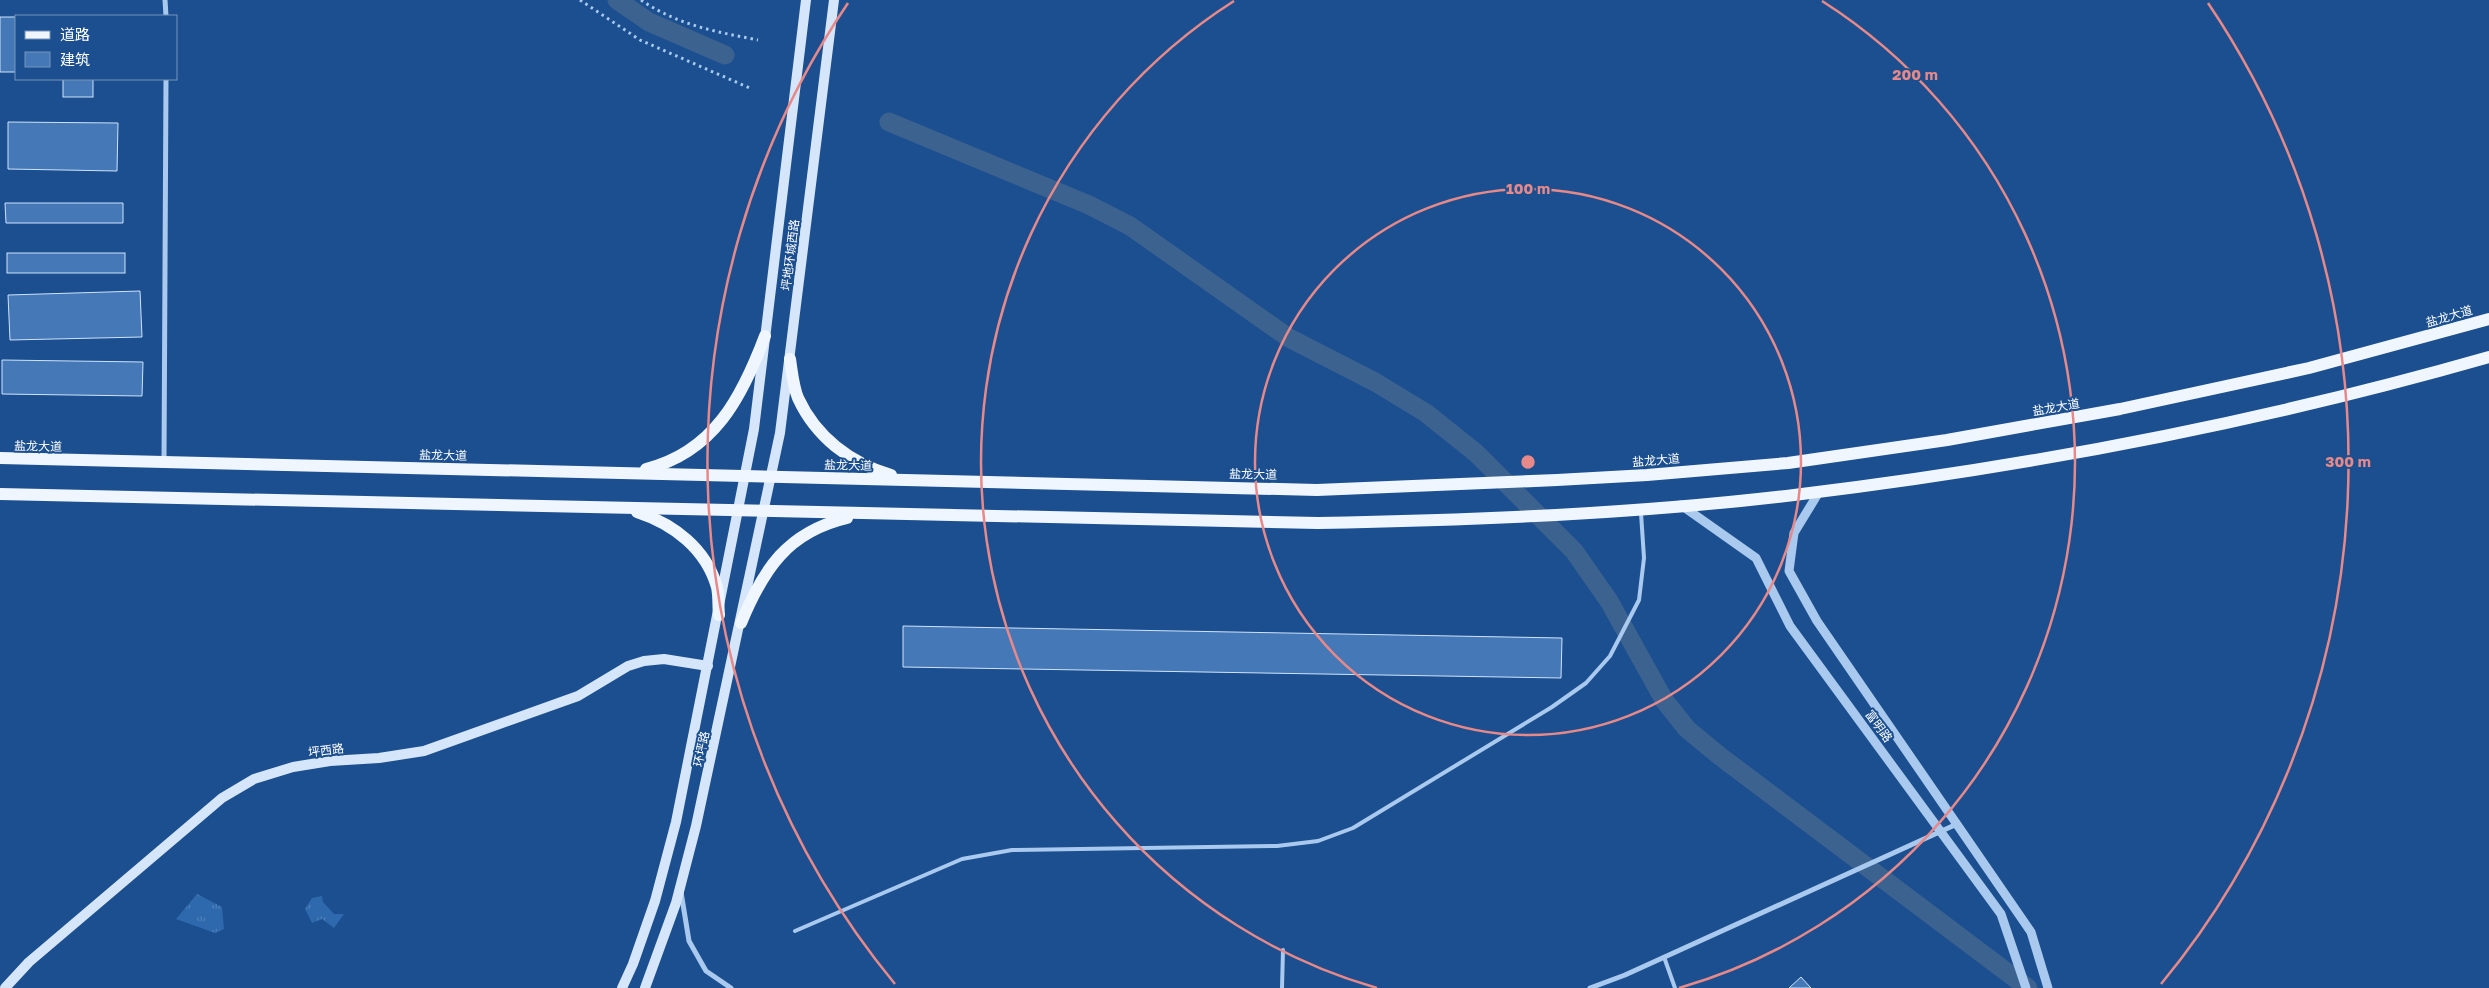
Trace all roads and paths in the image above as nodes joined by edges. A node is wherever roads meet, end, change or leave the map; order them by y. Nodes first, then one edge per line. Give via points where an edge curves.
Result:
1 (165, 0) edge
2 (580, 0) edge
3 (641, 0) edge
4 (806, 0) edge
5 (834, 0) edge
6 (166, 15) edge
7 (758, 40) dead end
8 (166, 80) edge
9 (752, 89) dead end
10 (2489, 319) edge
11 (765, 336) junction
12 (2489, 357) edge
13 (790, 360) junction
14 (0, 458) edge
15 (164, 462) junction
16 (631, 473) junction
17 (745, 476) junction
18 (772, 476) junction
19 (910, 480) junction
20 (1819, 492) junction
21 (0, 494) edge
22 (1681, 505) junction
23 (623, 508) junction
24 (1641, 508) junction
25 (739, 511) junction
26 (765, 511) junction
27 (864, 514) junction
28 (719, 615) junction
29 (741, 623) junction
30 (708, 666) junction
31 (1957, 824) junction
32 (1941, 832) junction
33 (680, 886) junction
34 (795, 930) dead end
35 (1283, 950) dead end
36 (1664, 957) junction
37 (5, 988) edge
38 (622, 988) edge
39 (645, 988) edge
40 (731, 988) edge
41 (1282, 988) edge
42 (1590, 988) edge
43 (1675, 988) edge
44 (2026, 988) edge
45 (2048, 988) edge

1 - 6 street
2 - 9 path via 640,40
3 - 7 path via 659,12 703,29
4 - 11 main road, 坪地环城西路
5 - 13 main road, 坪地环城西路
8 - 15 street
10 - 19 main road, 盐龙大道 via 2309,368 2120,409 1788,463 1647,475 1317,490
11 - 16 main road via 749,379 731,410 710,433 686,453
11 - 17 main road, 坪地环城西路
12 - 20 main road via 2318,401 2140,440 1953,474
13 - 18 main road, 坪地环城西路
13 - 19 main road via 797,396 810,420 828,441 850,458 878,471
14 - 15 main road, 盐龙大道
15 - 16 main road, 盐龙大道
16 - 17 main road, 盐龙大道
17 - 18 main road, 盐龙大道
17 - 25 main road, 坪地环城西路
18 - 19 main road, 盐龙大道
18 - 26 main road, 坪地环城西路
20 - 22 main road
20 - 31 street, 富明路 via 1794,533 1789,571 1817,621
21 - 23 main road
22 - 24 main road
22 - 32 street, 富明路 via 1756,558 1790,626
23 - 25 main road
23 - 28 main road via 651,516 676,530 697,550 710,568 718,589
24 - 27 main road via 1436,521 1318,523
24 - 34 lane via 1644,558 1640,600 1610,656 1586,683 1353,828 1318,842 1277,846 1012,850 962,859
25 - 26 main road
25 - 28 main road, 环坪路
26 - 27 main road
26 - 29 main road, 环坪路
27 - 29 main road via 832,521 784,550 766,571
28 - 30 main road, 环坪路
29 - 33 main road, 环坪路
30 - 37 main road, 坪西路 via 664,659 644,661 628,666 578,696 424,751 379,758 330,760 254,779 215,805 29,962
30 - 38 main road, 环坪路 via 655,901
31 - 32 street
31 - 45 street, 富明路 via 2032,932
32 - 36 street
32 - 44 street, 富明路 via 2001,914
33 - 39 main road, 环坪路
33 - 40 street via 689,941 706,971
35 - 41 lane
36 - 42 street
36 - 43 lane

